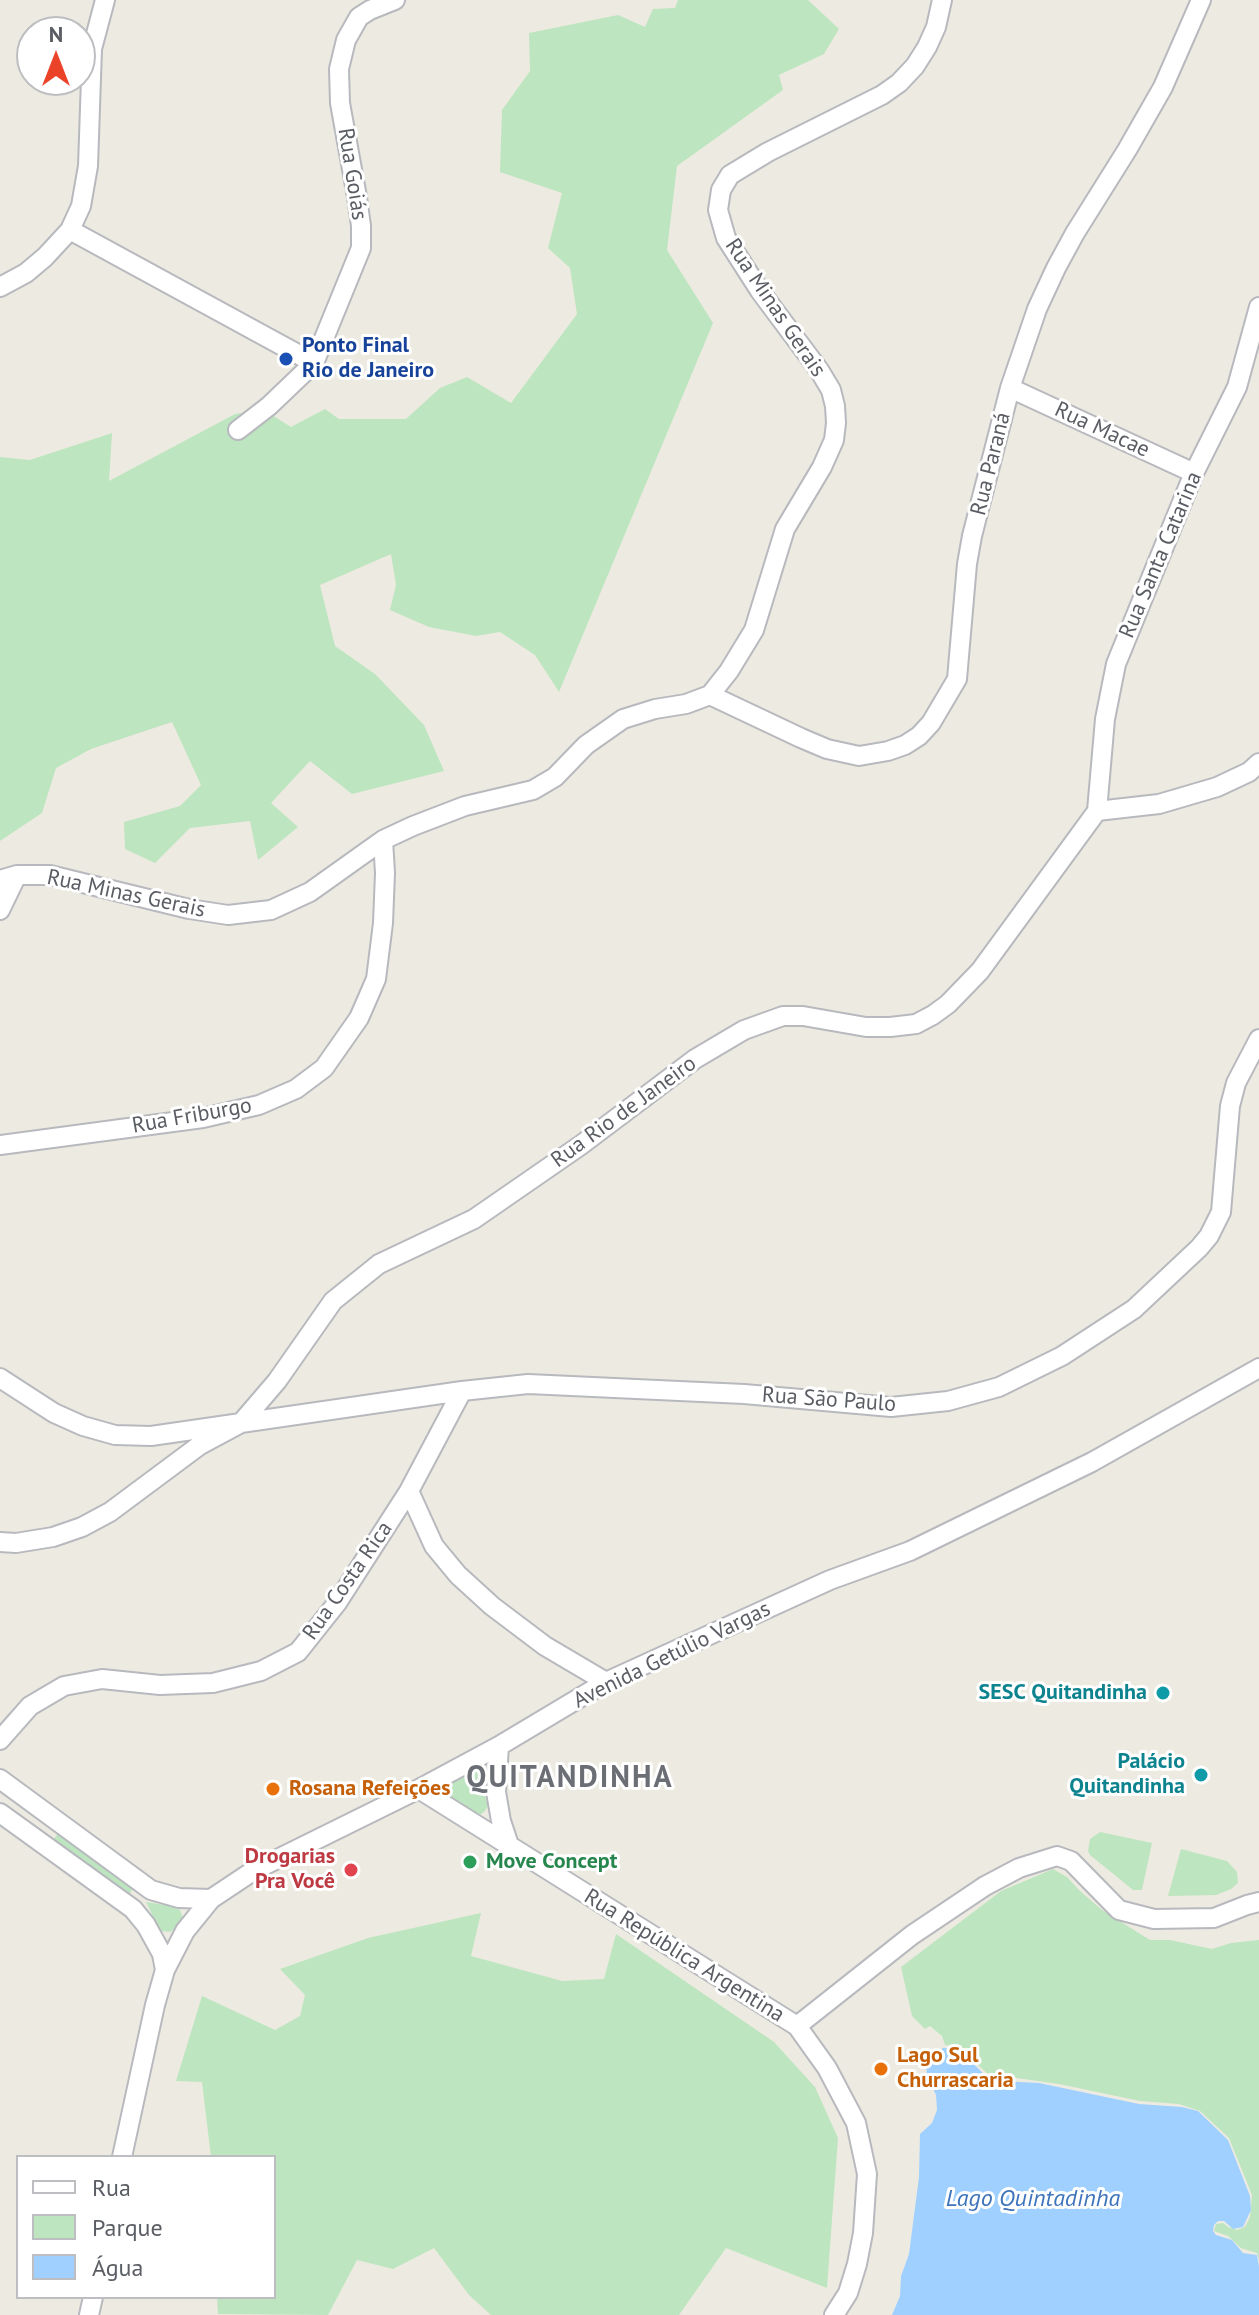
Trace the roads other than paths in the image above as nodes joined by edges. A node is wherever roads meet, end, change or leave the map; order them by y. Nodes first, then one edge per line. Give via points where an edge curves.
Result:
1 (105, 0) edge
2 (394, 0) edge
3 (942, 0) edge
4 (1201, 0) edge
5 (70, 230) junction
6 (0, 287) edge
7 (1259, 307) edge
8 (314, 363) junction
9 (1010, 388) junction
10 (238, 430) dead end
11 (1194, 473) junction
12 (710, 695) junction
13 (1259, 763) edge
14 (1097, 811) junction
15 (383, 840) junction
16 (9, 877) edge
17 (0, 910) edge
18 (1259, 1039) edge
19 (1254, 1058) edge
20 (0, 1145) edge
21 (1259, 1368) edge
22 (0, 1378) edge
23 (462, 1391) junction
24 (241, 1423) junction
25 (409, 1491) junction
26 (0, 1542) edge
27 (606, 1682) junction
28 (0, 1740) edge
29 (499, 1746) junction
30 (0, 1779) edge
31 (419, 1789) junction
32 (0, 1813) edge
33 (510, 1848) junction
34 (151, 1890) junction
35 (211, 1899) junction
36 (1259, 1902) edge
37 (133, 1909) junction
38 (165, 1970) junction
39 (797, 2026) junction
40 (122, 2155) edge
41 (834, 2315) edge

1 - 5 street via 92,49 88,166 81,206
2 - 8 street, Rua Goiás via 359,17 342,55 340,103 361,248
3 - 12 street, Rua Minas Gerais via 927,47 899,83 743,167 721,190 718,210 726,238 831,390 836,423 822,467 785,529 754,630
4 - 9 street, Rua Paraná via 1163,87 1056,268
5 - 6 street via 26,273
5 - 8 street
7 - 11 street, Rua Santa Catarina via 1237,387
8 - 10 street, Rua Goiás
9 - 11 street, Rua Macae
9 - 12 street, Rua Paraná via 972,536 957,679 919,736 888,751 844,754
11 - 14 street, Rua Santa Catarina via 1116,664
12 - 15 street, Rua Minas Gerais via 623,719 533,790 465,806
13 - 14 street via 1217,787 1159,804
14 - 24 street, Rua Rio de Janeiro via 980,971 933,1015 916,1024 890,1027 783,1016 744,1030 695,1059 474,1219 379,1264 333,1301
15 - 16 street, Rua Minas Gerais via 310,892 271,910 228,915 50,875
15 - 20 street, Rua Friburgo via 383,923 376,979 359,1018 324,1068 296,1089 259,1105 203,1118
16 - 17 street
18 - 19 street, Rua São Paulo
19 - 23 street, Rua São Paulo via 1236,1083 1230,1106 1221,1212 1209,1236 1134,1309 1062,1356 999,1387 948,1401 891,1407 528,1384
21 - 27 street, Avenida Getúlio Vargas via 1092,1462 910,1551 830,1580
22 - 24 street, Rua São Paulo via 54,1413 115,1435 151,1436
23 - 24 street, Rua São Paulo
23 - 25 street, Rua Costa Rica
24 - 26 street, Rua Rio de Janeiro via 200,1445 82,1527 41,1539
25 - 27 street via 434,1546 458,1575 545,1646
25 - 28 street, Rua Costa Rica via 337,1603 298,1652 261,1671 213,1683 102,1679 64,1686 30,1706
27 - 29 street, Avenida Getúlio Vargas
29 - 31 street, Avenida Getúlio Vargas
29 - 33 street via 496,1792
30 - 34 street
31 - 33 street, Rua República Argentina
31 - 35 street, Avenida Getúlio Vargas via 253,1871
32 - 37 street
33 - 39 street, Rua República Argentina
34 - 35 street
34 - 37 street
35 - 38 street, Avenida Getúlio Vargas via 185,1931
36 - 39 street via 1214,1918 1154,1919 1119,1910 1071,1861 1057,1856 985,1886 912,1935
37 - 38 street via 162,1954
38 - 40 street, Avenida Getúlio Vargas
39 - 41 street, Rua República Argentina via 856,2123 867,2174 857,2264

